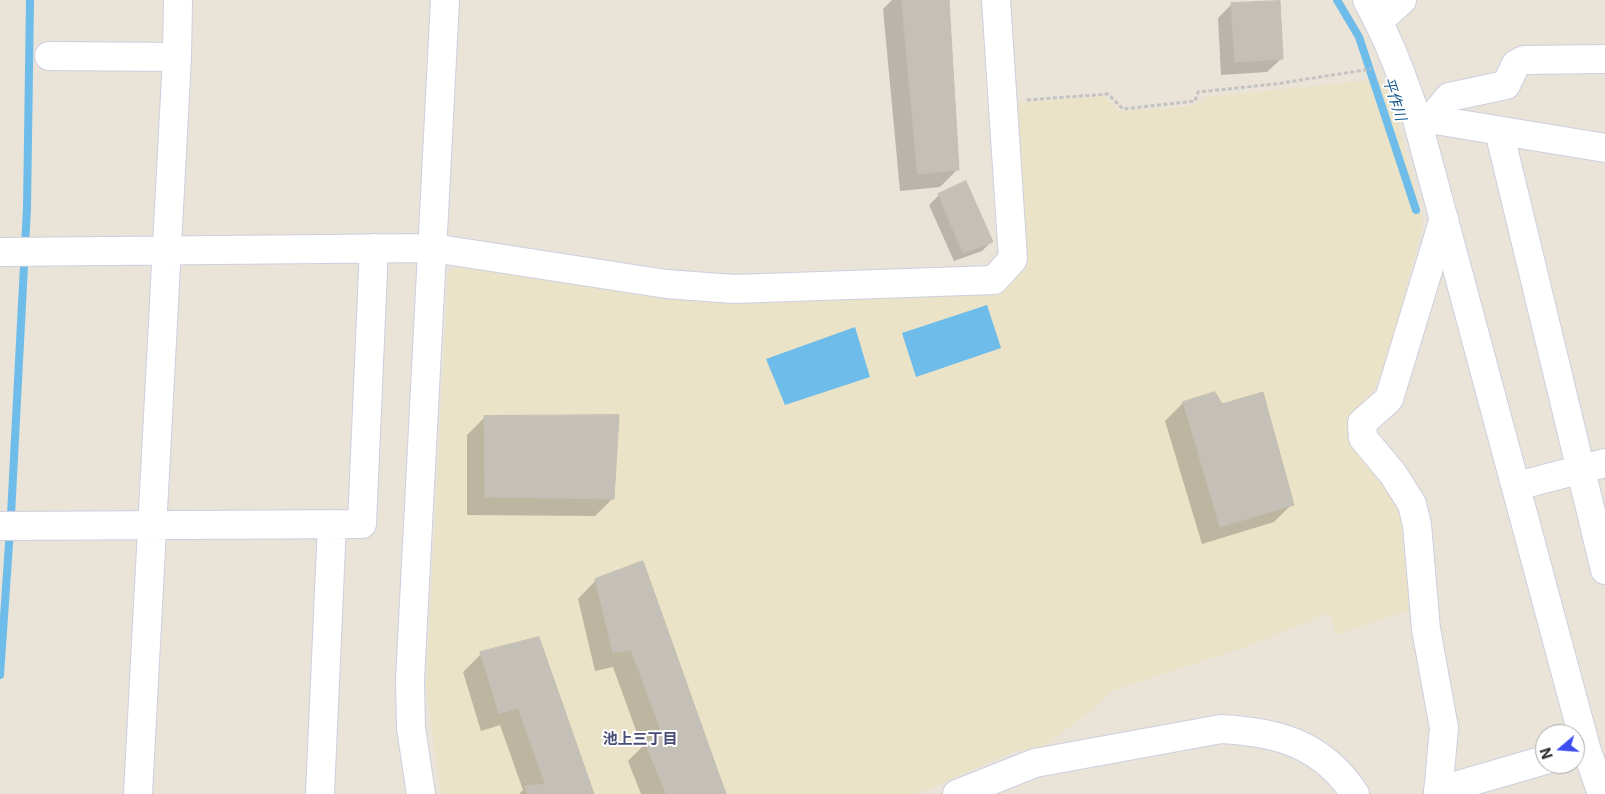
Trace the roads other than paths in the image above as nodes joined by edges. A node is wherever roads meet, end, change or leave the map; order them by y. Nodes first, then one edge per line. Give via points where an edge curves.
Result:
1 (178, 0) edge
2 (445, 0) edge
3 (996, 0) edge
4 (1402, 0) edge
5 (1373, 10) edge
6 (49, 56) dead end
7 (177, 57) junction
8 (1605, 59) edge
9 (1423, 118) junction
10 (1499, 131) junction
11 (1605, 148) edge
12 (1444, 217) junction
13 (374, 248) junction
14 (433, 248) junction
15 (166, 250) junction
16 (0, 252) edge
17 (1593, 466) edge
18 (1517, 486) junction
19 (332, 524) junction
20 (152, 525) junction
21 (0, 526) edge
22 (1605, 570) edge
23 (1588, 747) edge
24 (1535, 763) edge
25 (1438, 792) edge
26 (138, 794) edge
27 (320, 794) edge
28 (421, 794) edge
29 (957, 794) edge
30 (1355, 794) edge
31 (1602, 794) edge

1 - 7 street
2 - 14 street
3 - 14 street via 1013,259 994,280 734,289 666,284
4 - 5 street
5 - 9 street
6 - 7 street
7 - 15 street
8 - 9 street via 1524,60 1516,64 1506,85 1449,97
9 - 10 street
9 - 12 street
10 - 11 street
10 - 17 street
12 - 18 street
12 - 25 street via 1389,399 1362,424 1363,438 1393,474 1412,504 1418,524 1426,629 1444,728
13 - 14 street
13 - 15 street
13 - 19 street via 362,524
14 - 28 street via 410,680 411,728
15 - 16 street
15 - 20 street
17 - 18 street
17 - 22 street
18 - 23 street
19 - 20 street
19 - 27 street
20 - 21 street
20 - 26 street
23 - 31 street
24 - 25 street
29 - 30 street via 1035,762 1221,729 1252,730 1280,736 1306,747 1330,763

